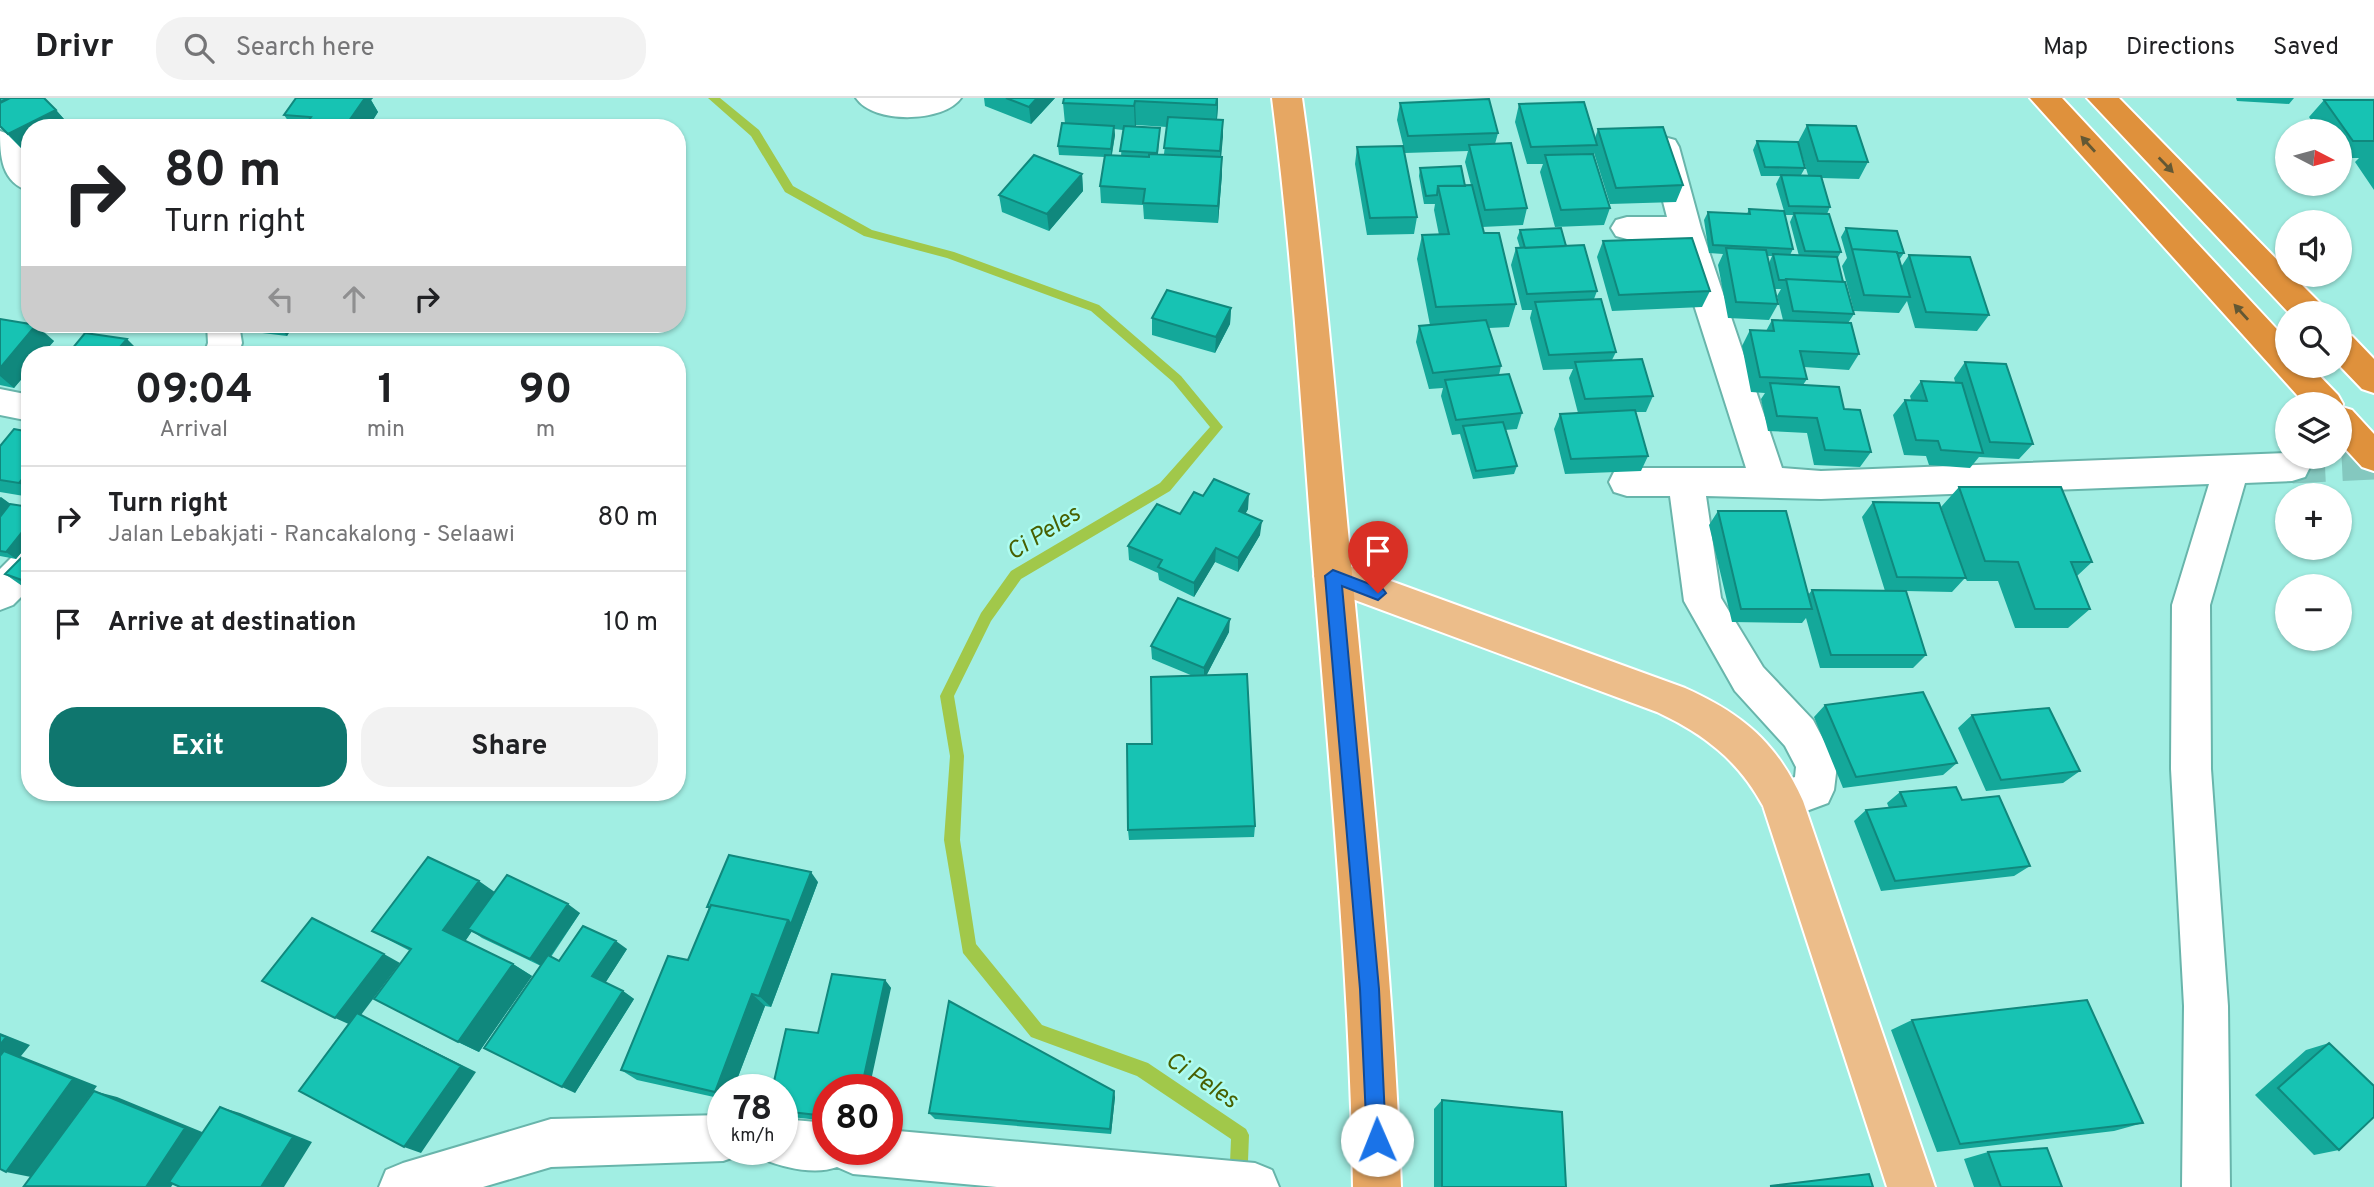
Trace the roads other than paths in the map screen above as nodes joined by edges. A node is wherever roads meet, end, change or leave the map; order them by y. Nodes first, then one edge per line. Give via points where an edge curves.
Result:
1 (871, 98) edge
2 (946, 98) edge
3 (1287, 98) edge
4 (2045, 98) edge
5 (2102, 98) edge
6 (1662, 138) edge
7 (0, 141) edge
8 (21, 169) edge
9 (1627, 228) dead end
10 (1685, 228) junction
11 (2297, 301) edge
12 (2275, 349) edge
13 (2352, 357) edge
14 (2302, 378) edge
15 (2374, 380) edge
16 (2315, 392) edge
17 (0, 402) edge
18 (21, 406) edge
19 (2352, 433) edge
20 (2374, 457) edge
21 (2275, 468) tunnel mouth
22 (2231, 469) junction
23 (1627, 482) dead end
24 (1769, 482) junction
25 (1686, 483) junction
26 (21, 572) edge
27 (1333, 576) junction
28 (0, 594) edge
29 (1782, 801) junction
30 (707, 1138) edge
31 (903, 1154) edge
32 (415, 1185) edge
33 (1255, 1187) edge
34 (1377, 1187) edge
35 (1911, 1187) edge
36 (2206, 1187) edge

1 - 2 street via 888,108 909,108
3 - 27 highway via 1310,295
12 -> 4 highway
5 -> 11 highway
6 - 10 street
7 - 8 street
9 - 10 street
10 - 24 street
13 - 15 highway
14 - 16 highway
17 - 18 street
19 - 20 highway
21 - 22 street
22 - 24 street via 1822,485
22 - 36 street via 2191,605 2191,769 2206,1006
23 - 25 street
24 - 25 street
25 - 29 street via 1703,601 1749,679 1799,733 1817,765 1813,790
26 - 28 street
27 - 29 main road via 1703,715 1749,751
27 - 34 highway via 1370,989
29 - 35 main road
30 - 32 street via 551,1143
31 - 33 street

